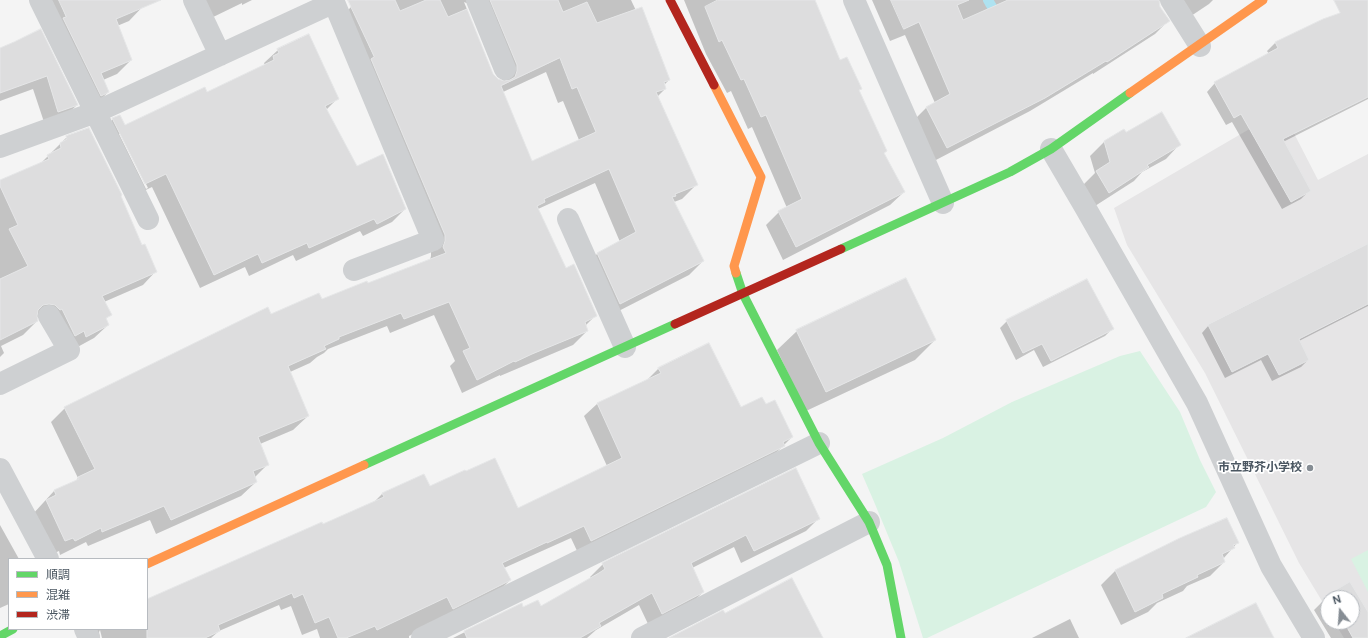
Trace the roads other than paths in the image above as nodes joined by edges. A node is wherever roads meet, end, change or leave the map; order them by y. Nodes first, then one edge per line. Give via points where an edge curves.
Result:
1 (40, 0) edge
2 (194, 0) edge
3 (332, 0) edge
4 (477, 0) edge
5 (670, 0) edge
6 (854, 0) edge
7 (1171, 0) edge
8 (1263, 0) edge
9 (1200, 46) junction
10 (220, 55) junction
11 (505, 69) dead end
12 (96, 112) junction
13 (0, 147) edge
14 (1051, 149) junction
15 (942, 203) junction
16 (148, 219) dead end
17 (568, 219) dead end
18 (354, 270) dead end
19 (743, 294) junction
20 (49, 316) dead end
21 (625, 347) junction
22 (0, 384) edge
23 (819, 443) junction
24 (0, 469) edge
25 (869, 522) junction
26 (47, 558) edge
27 (148, 564) edge
28 (11, 630) edge
29 (0, 636) edge
30 (422, 638) edge
31 (642, 638) edge
32 (901, 638) edge
33 (1314, 638) edge

1 - 12 street
2 - 10 street
3 - 10 street via 328,5
3 - 18 street via 433,240
4 - 11 street
5 - 19 street via 761,177 734,266
6 - 15 street
7 - 9 street
8 - 9 street
9 - 14 street
10 - 12 street
12 - 13 street
12 - 16 street
14 - 15 street via 1010,172
14 - 33 street via 1197,403 1272,566
15 - 19 street
17 - 21 street
19 - 21 street
19 - 23 street
20 - 22 street via 69,350
21 - 27 street
23 - 25 street
23 - 30 street
24 - 26 street
25 - 31 street
25 - 32 street via 887,565
28 - 29 street

